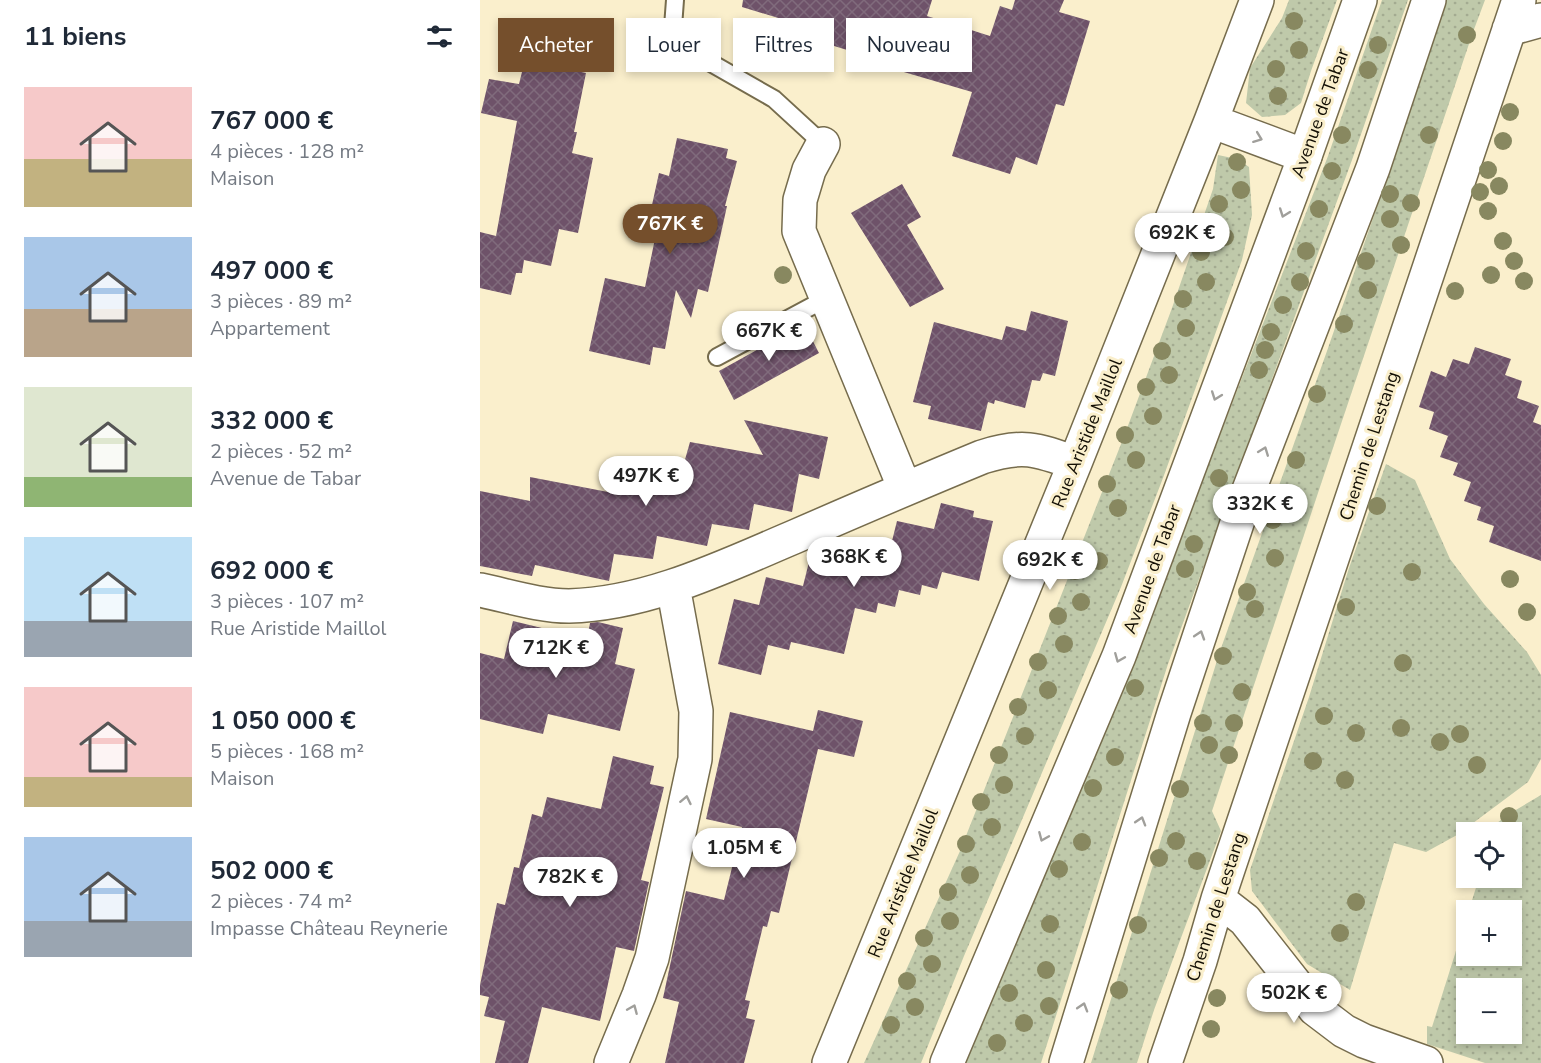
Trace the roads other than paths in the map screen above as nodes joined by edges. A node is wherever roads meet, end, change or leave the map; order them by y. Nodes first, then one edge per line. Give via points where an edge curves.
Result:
1 (675, 0) edge
2 (1257, 0) edge
3 (1360, 0) edge
4 (1429, 0) edge
5 (1514, 14) edge
6 (1541, 20) edge
7 (1211, 121) junction
8 (824, 144) joint
9 (1305, 156) junction
10 (826, 298) junction
11 (717, 357) dead end
12 (1075, 463) junction
13 (905, 489) junction
14 (673, 586) junction
15 (480, 590) edge
16 (1218, 899) junction
17 (610, 1063) edge
18 (829, 1063) edge
19 (947, 1063) edge
20 (1066, 1063) edge
21 (1165, 1063) edge
22 (1426, 1063) edge

1 - 8 lane via 673,27 680,42 774,99
2 - 7 street, Rue Aristide Maillol
3 - 9 street, Avenue de Tabar
20 -> 4 street via 1242,508 1373,168
5 - 6 street
5 - 16 street, Chemin de Lestang
7 -> 9 street
7 - 12 street, Rue Aristide Maillol
8 - 10 street via 809,170 800,200 799,231
9 -> 19 street, Avenue de Tabar via 1119,657
10 - 11 lane
10 - 13 street
12 - 13 street via 1023,448 1003,450
12 - 18 street, Rue Aristide Maillol
13 - 14 street
14 - 15 street via 630,598 568,606
17 -> 14 street via 652,958 695,759 696,711
16 - 21 street, Chemin de Lestang
16 - 22 street via 1245,920 1316,1009 1364,1041

